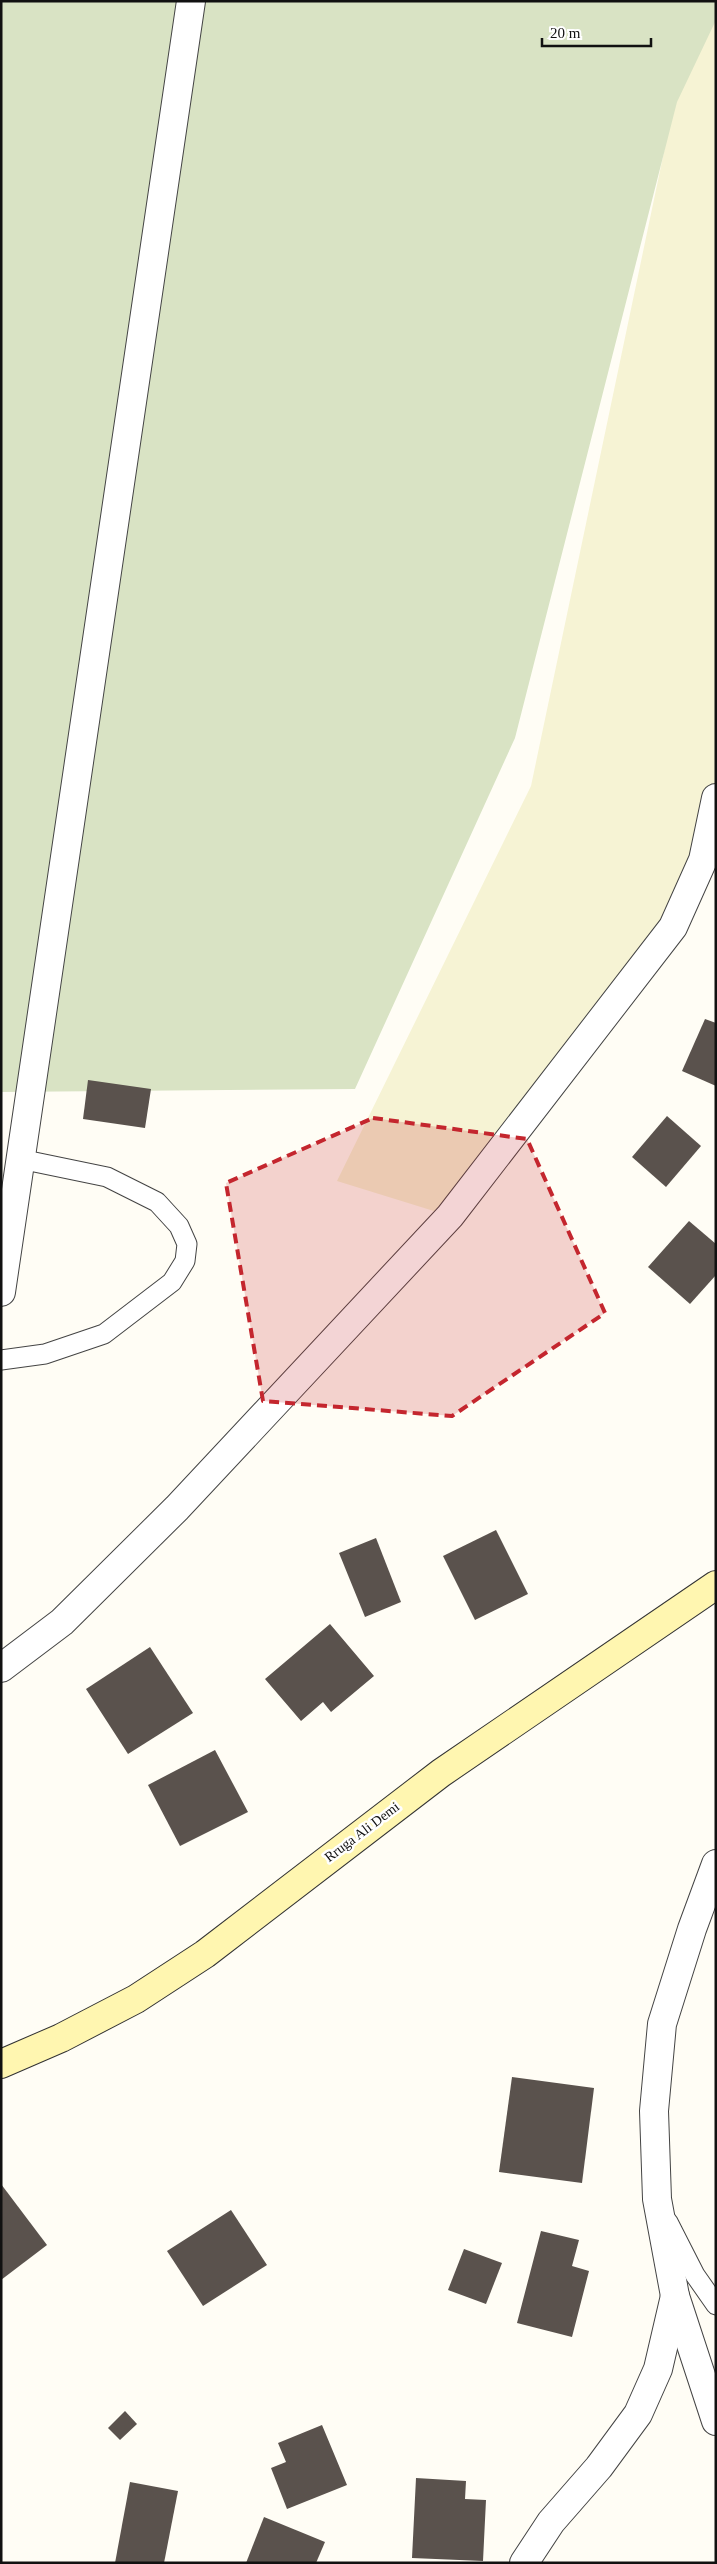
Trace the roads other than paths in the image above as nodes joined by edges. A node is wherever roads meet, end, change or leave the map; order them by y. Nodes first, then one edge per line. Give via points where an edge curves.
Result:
1 (190, 1) edge
2 (716, 798) edge
3 (20, 1159) junction
4 (1, 1292) edge
5 (1, 1360) edge
6 (716, 1586) edge
7 (1, 1668) edge
8 (716, 1864) edge
9 (1, 2064) edge
10 (656, 2200) junction
11 (675, 2296) junction
12 (716, 2305) edge
13 (716, 2421) edge
14 (524, 2563) edge

1 - 3 street
2 - 7 street via 703,860 673,927 450,1216 177,1508 62,1622
3 - 4 street
3 - 5 lane via 107,1177 157,1202 179,1226 187,1244 186,1261 172,1282 104,1334 44,1354
6 - 9 main road, Rruga Ali Demi via 441,1773 204,1954 136,1999 61,2038
8 - 10 street via 662,2024 654,2111
10 - 11 street
10 - 12 lane via 695,2275
11 - 13 street
11 - 14 street via 658,2369 638,2414 599,2467 551,2522

